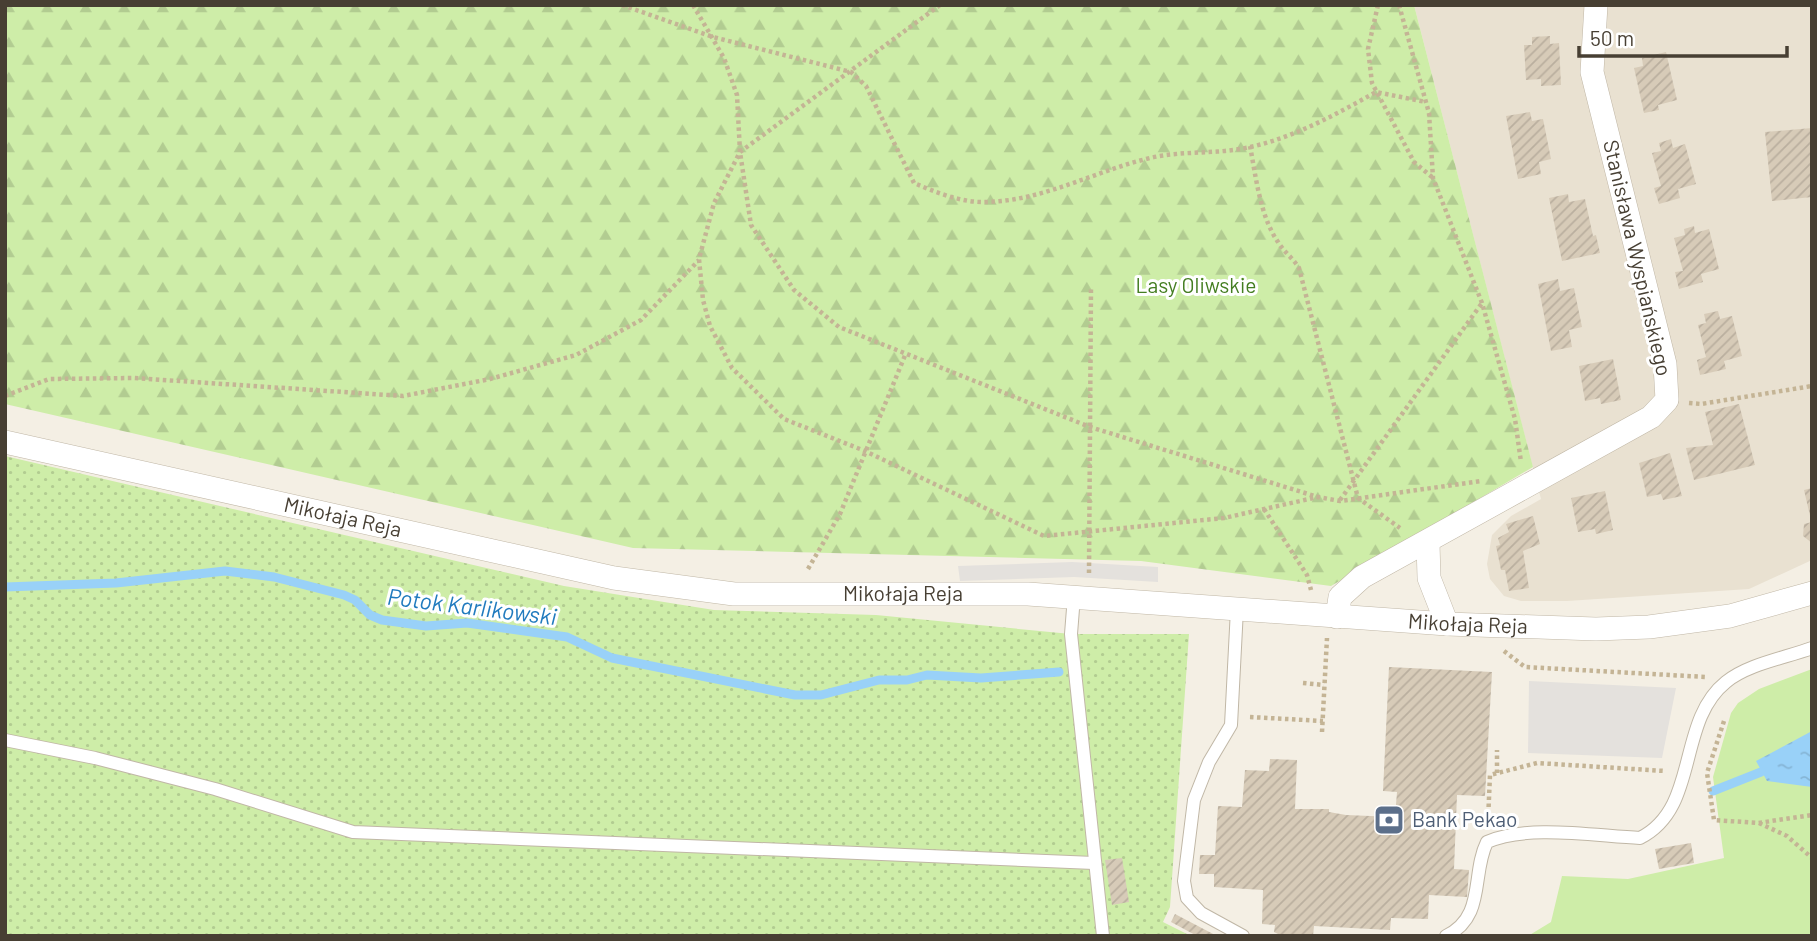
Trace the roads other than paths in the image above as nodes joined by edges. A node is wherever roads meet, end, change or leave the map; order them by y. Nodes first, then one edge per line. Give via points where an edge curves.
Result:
1 (1595, 5) edge
2 (5, 442) edge
3 (1428, 543) junction
4 (1812, 593) edge
5 (1082, 597) junction
6 (1237, 609) junction
7 (1447, 624) junction
8 (1332, 626) junction
9 (1812, 648) edge
10 (5, 740) edge
11 (1094, 863) junction
12 (1103, 936) edge
13 (1243, 936) edge
14 (1446, 936) edge

1 - 3 street, Stanisława Wyspiańskiego via 1592,72 1665,365 1667,400 1651,417
2 - 5 street, Mikołaja Reja via 614,578 734,594
3 - 7 street via 1429,578
3 - 8 street, Stanisława Wyspiańskiego via 1362,577 1340,597
4 - 7 street, Mikołaja Reja via 1730,616 1648,627
5 - 6 street, Mikołaja Reja
5 - 11 lane via 1071,634
6 - 8 street, Mikołaja Reja
6 - 13 lane via 1231,725 1194,800 1184,881 1187,898 1201,913
7 - 8 street, Mikołaja Reja
9 - 14 lane via 1728,681 1712,697 1668,816 1658,828 1640,838 1522,834 1486,842 1480,854 1475,902 1466,921
10 - 11 lane via 215,789 353,832
11 - 12 lane

